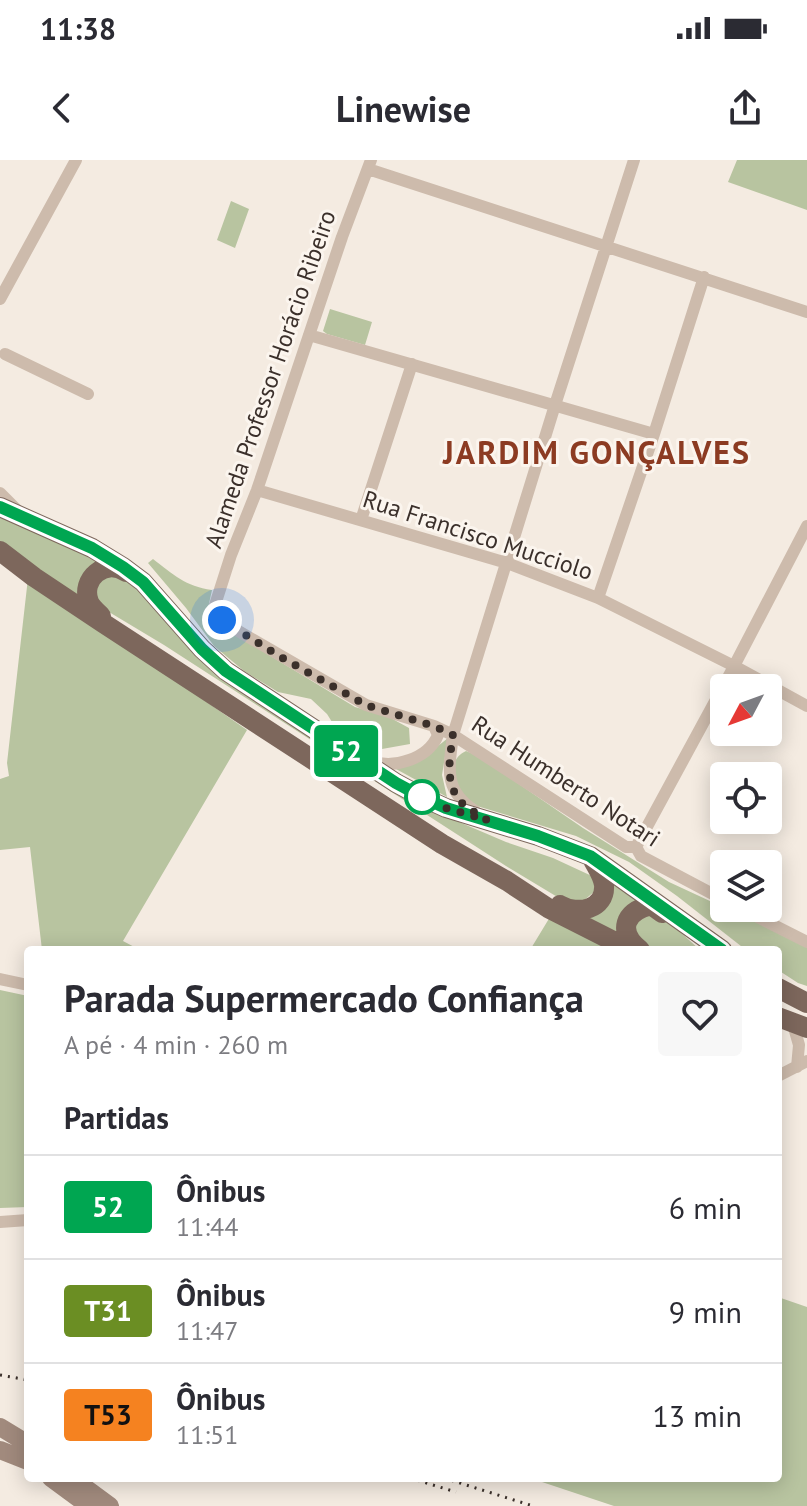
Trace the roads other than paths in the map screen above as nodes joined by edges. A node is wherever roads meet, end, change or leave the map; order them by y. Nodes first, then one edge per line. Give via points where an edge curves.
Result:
1 (76, 160) edge
2 (634, 160) edge
3 (370, 164) edge
4 (607, 246) junction
5 (704, 277) junction
6 (0, 299) edge
7 (807, 312) edge
8 (309, 335) junction
9 (2, 352) edge
10 (412, 364) junction
11 (88, 394) dead end
12 (555, 405) junction
13 (654, 434) junction
14 (257, 490) junction
15 (0, 493) edge
16 (0, 507) edge
17 (361, 520) junction
18 (34, 523) junction
19 (807, 526) edge
20 (0, 551) edge
21 (507, 563) junction
22 (143, 582) junction
23 (598, 598) junction
24 (216, 613) joint
25 (133, 641) junction
26 (734, 666) junction
27 (807, 706) edge
28 (434, 726) junction
29 (453, 735) junction
30 (345, 751) junction
31 (487, 820) junction
32 (636, 847) junction
33 (590, 856) junction
34 (465, 857) junction
35 (710, 893) edge
36 (768, 922) edge
37 (807, 942) edge
38 (623, 946) edge
39 (636, 946) edge
40 (705, 946) edge
41 (716, 946) edge
42 (0, 979) edge
43 (24, 984) edge
44 (782, 990) edge
45 (807, 1003) edge
46 (793, 1023) edge
47 (802, 1064) edge
48 (782, 1074) edge
49 (24, 1220) edge
50 (0, 1222) edge
51 (0, 1427) edge
52 (24, 1442) edge
53 (0, 1450) edge
54 (24, 1459) edge
55 (58, 1482) edge
56 (76, 1482) edge
57 (96, 1504) edge

1 - 6 street
2 - 4 street
3 - 4 street
3 - 8 street, Alameda Professor Horácio Ribeiro
4 - 5 street
4 - 12 street
5 - 7 street
5 - 13 street
8 - 10 street
8 - 14 street, Alameda Professor Horácio Ribeiro
9 - 11 street
10 - 12 street
10 - 17 street
12 - 13 street
12 - 21 street
13 - 23 street
14 - 17 street, Rua Francisco Mucciolo
14 - 24 street, Alameda Professor Horácio Ribeiro via 231,555
15 - 18 street
16 - 18 main road
17 - 21 street, Rua Francisco Mucciolo
18 - 22 main road via 92,548
19 - 26 street
20 - 25 main road
21 - 23 street, Rua Francisco Mucciolo
21 - 29 street
22 - 25 main road via 109,566 98,571 87,588 93,608
22 - 30 main road via 226,671
23 - 26 street, Rua Francisco Mucciolo
24 - 28 street, Rua Humberto Notari via 366,705
25 - 34 main road
26 - 27 street, Rua Francisco Mucciolo
26 - 32 street
28 - 29 street, Rua Humberto Notari
28 - 30 street via 434,745 413,759 388,765
29 - 31 street via 451,785 461,802
29 - 32 street, Rua Humberto Notari via 550,790 626,847
30 - 31 main road via 422,797
31 - 33 main road
32 - 35 street, Rua Humberto Notari via 641,856
33 - 34 main road via 605,888 599,901 581,911 567,909 480,858
33 - 41 main road
34 - 38 main road
36 - 37 street
39 - 40 main road via 627,937 628,921 635,911 651,905
42 - 43 street
44 - 45 main road
46 - 47 street
47 - 48 street
49 - 50 street
51 - 52 main road
53 - 54 main road
55 - 57 main road
56 - 57 main road

